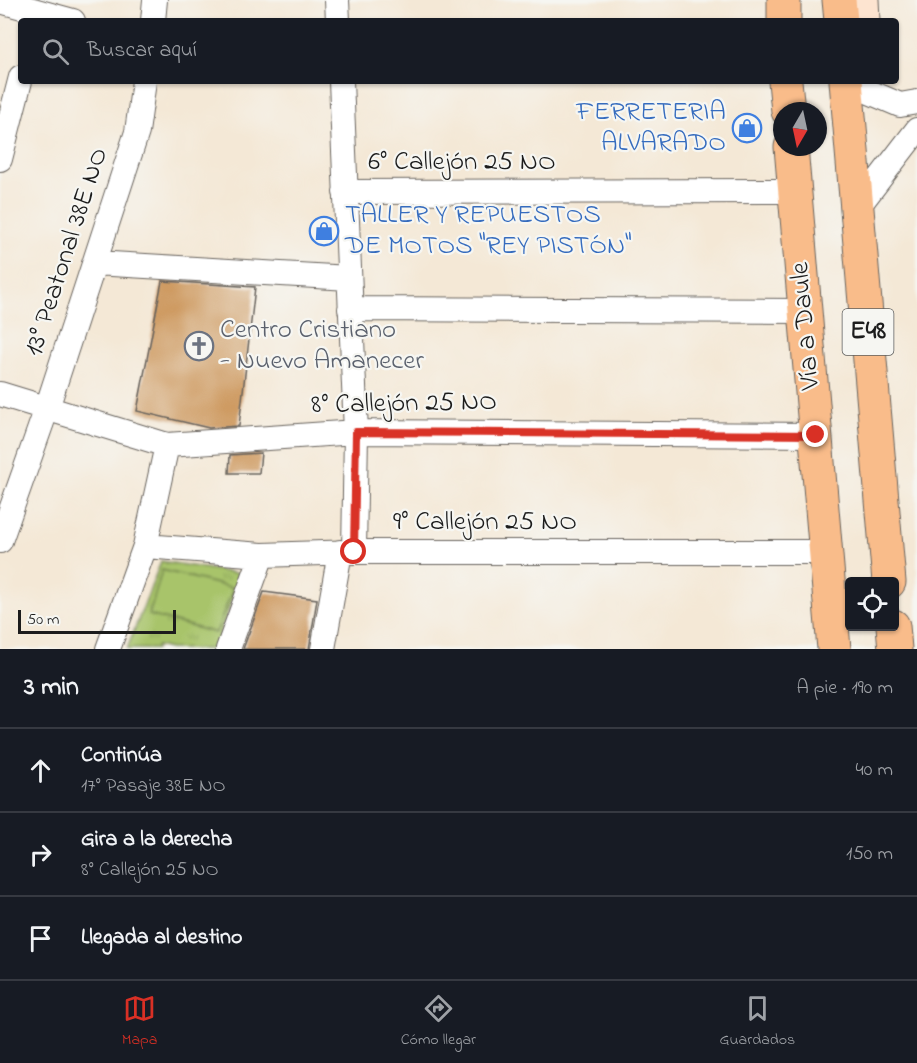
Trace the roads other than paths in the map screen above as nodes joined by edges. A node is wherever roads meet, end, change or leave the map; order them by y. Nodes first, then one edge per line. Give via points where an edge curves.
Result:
1 (155, 0) edge
2 (337, 0) edge
3 (771, 0) edge
4 (784, 0) edge
5 (839, 0) edge
6 (862, 0) edge
7 (0, 1) edge
8 (33, 10) edge
9 (62, 18) edge
10 (153, 18) edge
11 (338, 18) edge
12 (774, 18) edge
13 (784, 18) edge
14 (841, 18) edge
15 (862, 18) edge
16 (19, 84) edge
17 (144, 84) edge
18 (341, 84) edge
19 (785, 84) edge
20 (847, 84) edge
21 (854, 84) edge
22 (787, 102) edge
23 (917, 102) edge
24 (917, 130) edge
25 (792, 156) edge
26 (0, 159) edge
27 (795, 191) junction
28 (345, 192) junction
29 (857, 207) junction
30 (94, 263) junction
31 (349, 278) junction
32 (350, 309) junction
33 (805, 311) junction
34 (0, 394) edge
35 (47, 408) junction
36 (356, 432) junction
37 (816, 435) junction
38 (167, 445) junction
39 (0, 541) edge
40 (145, 546) junction
41 (347, 552) junction
42 (826, 552) junction
43 (262, 555) junction
44 (889, 577) edge
45 (893, 631) edge
46 (108, 649) edge
47 (228, 649) edge
48 (323, 649) edge
49 (834, 649) edge
50 (895, 649) edge

1 - 10 street
2 - 11 street
3 - 12 main road
4 - 13 main road
5 - 14 main road
6 - 15 main road
7 - 8 street
8 - 9 street
16 - 26 street
17 - 30 street, 13° Peatonal 38E NO via 137,132
18 - 28 street
19 - 22 main road
20 - 29 main road, E48
21 - 23 street via 900,105
24 - 29 street
25 - 27 main road, Vía a Daule / E48
27 - 28 street, 6° Callejón 25 NO
27 - 33 main road, Vía a Daule / E48
28 - 31 street
29 - 44 main road, E48
30 - 31 street
30 - 35 street, 13° Peatonal 38E NO
31 - 32 street
32 - 33 street
32 - 36 street
33 - 37 main road, Vía a Daule / E48
34 - 35 street, 8° Callejón 25 NO
35 - 38 street, 8° Callejón 25 NO
35 - 39 street, 13° Peatonal 38E NO
36 - 37 street, 8° Callejón 25 NO
36 - 38 street, 8° Callejón 25 NO
36 - 41 street
37 - 42 main road, Vía a Daule / E48
38 - 40 street
40 - 43 street, 9° Callejón 25 NO
40 - 46 street
41 - 42 street, 9° Callejón 25 NO
41 - 43 street, 9° Callejón 25 NO
41 - 48 street
42 - 49 main road, Vía a Daule / E48
43 - 47 street
45 - 50 main road

